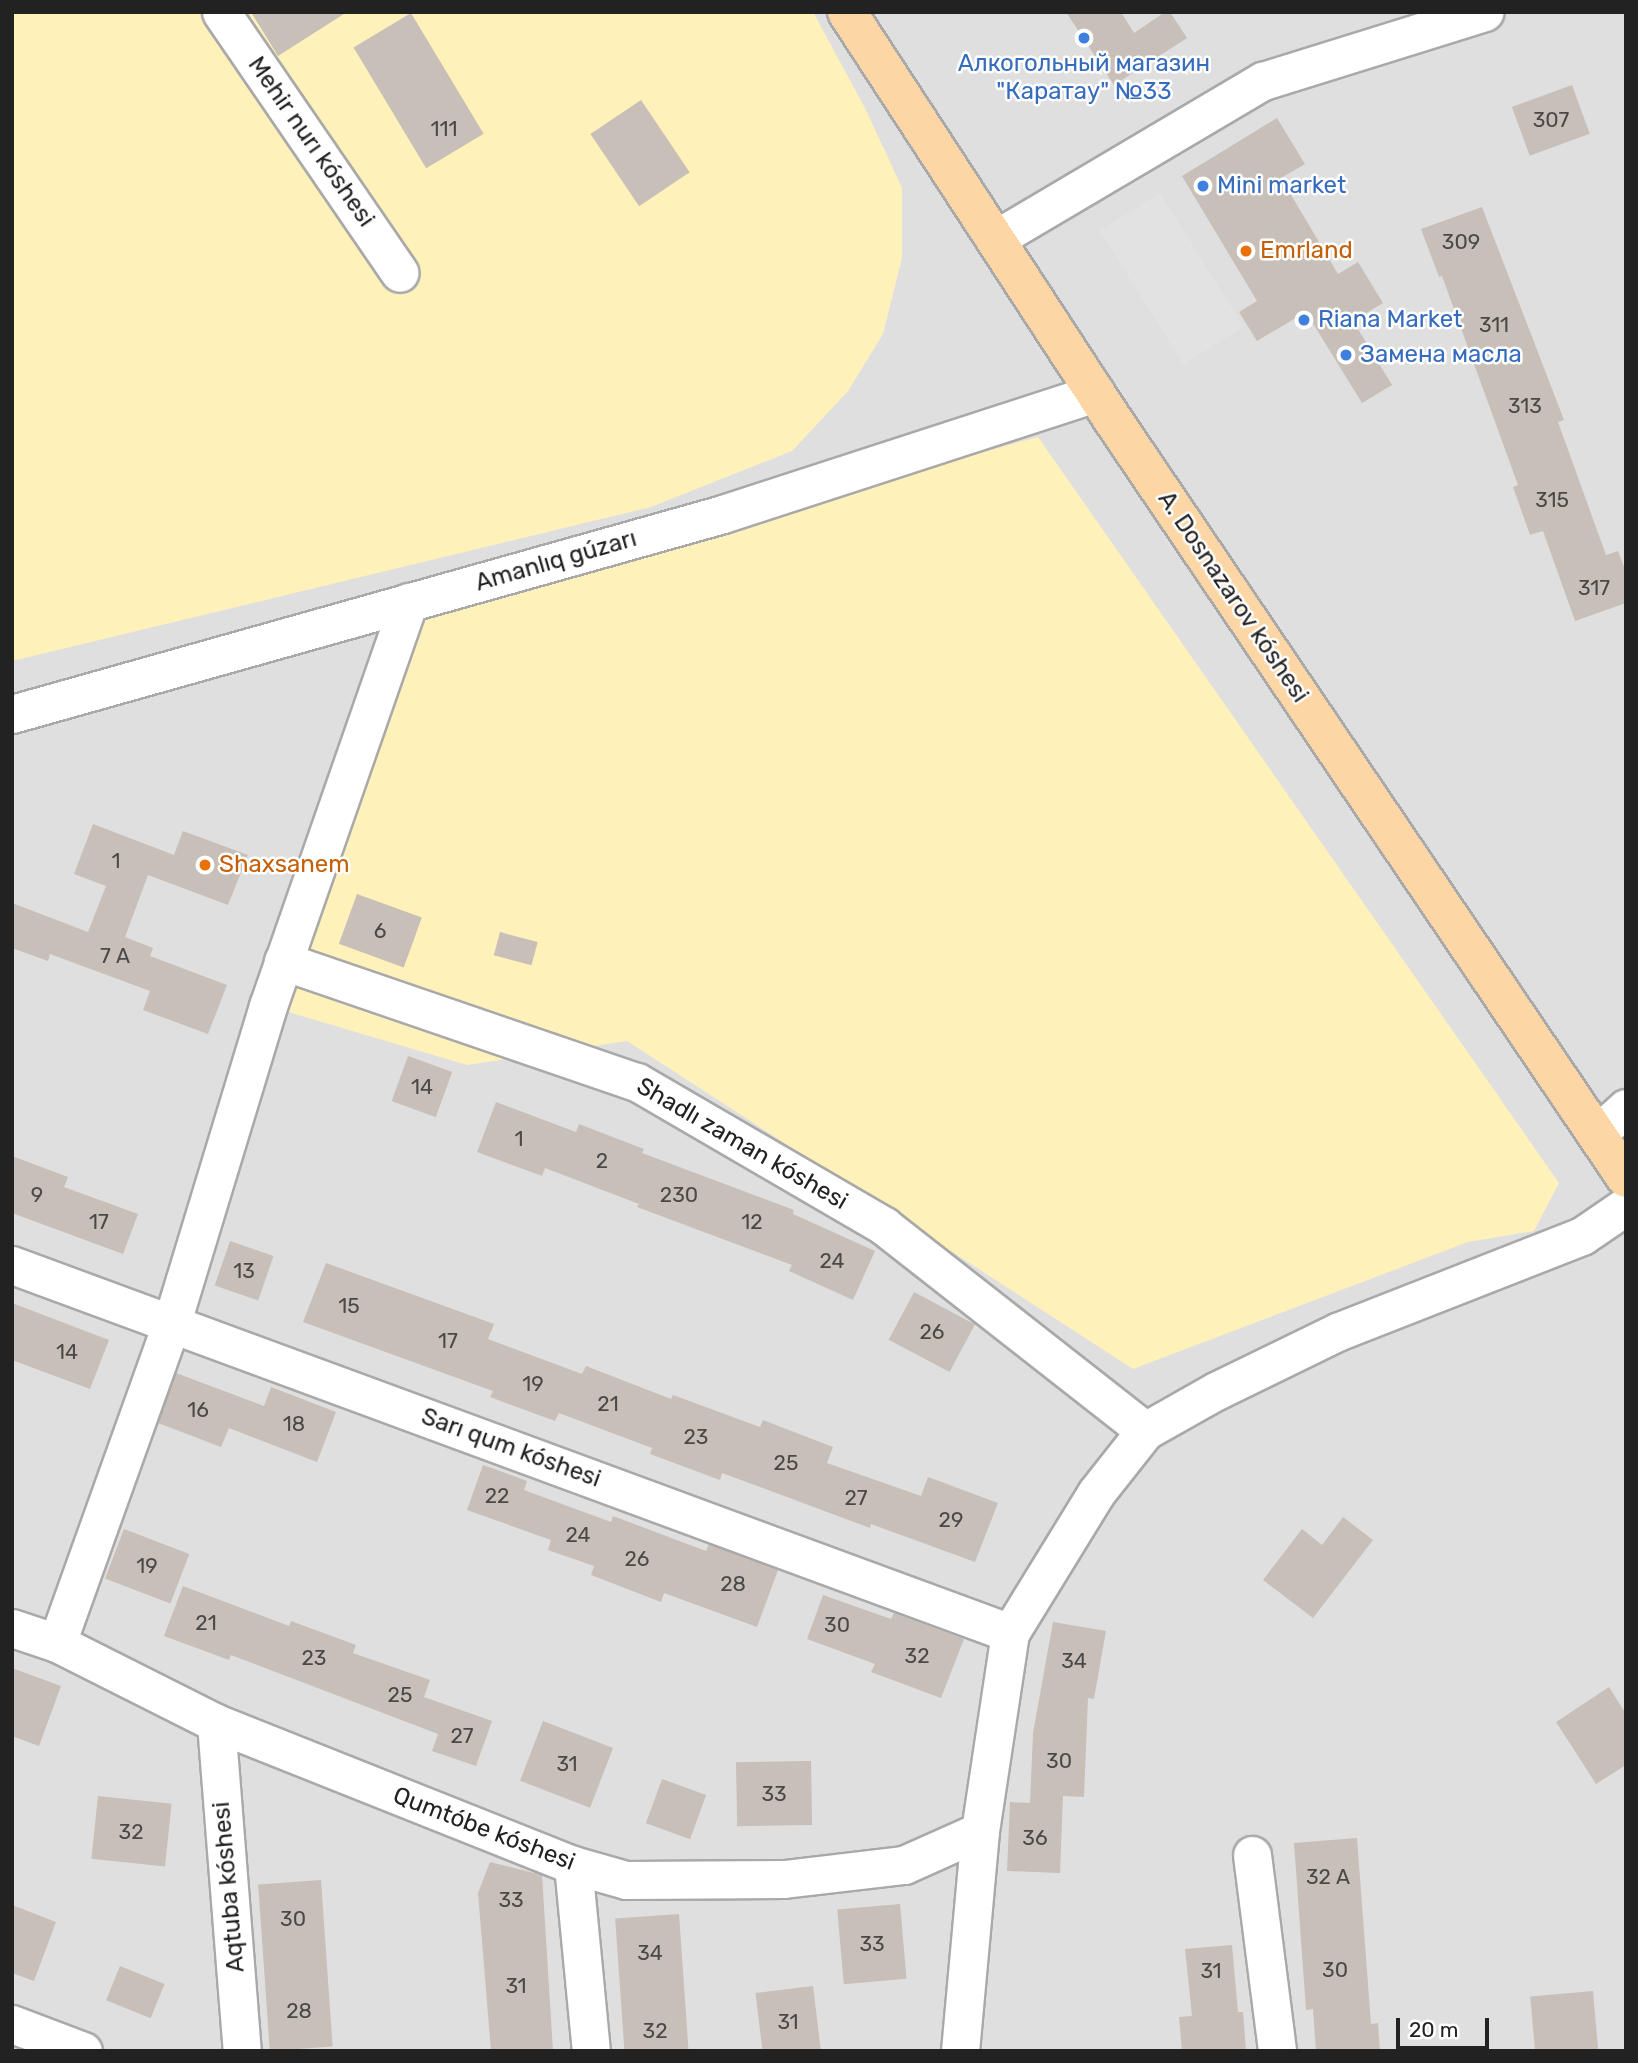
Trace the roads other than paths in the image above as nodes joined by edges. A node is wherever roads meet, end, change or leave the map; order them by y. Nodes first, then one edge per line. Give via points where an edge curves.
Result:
1 (221, 12) edge
2 (846, 12) edge
3 (1485, 12) edge
4 (997, 238) junction
5 (400, 272) dead end
6 (1097, 393) junction
7 (409, 602) junction
8 (12, 714) edge
9 (283, 961) junction
10 (1626, 1108) edge
11 (1597, 1134) junction
12 (1626, 1178) edge
13 (1626, 1206) edge
14 (12, 1265) edge
15 (172, 1322) junction
16 (1145, 1431) junction
17 (12, 1628) edge
18 (1010, 1633) junction
19 (57, 1643) junction
20 (216, 1723) junction
21 (980, 1831) junction
22 (1252, 1855) dead end
23 (573, 1865) junction
24 (12, 2024) edge
25 (83, 2051) edge
26 (242, 2051) edge
27 (591, 2051) edge
28 (960, 2051) edge
29 (1277, 2051) edge

1 - 5 street, Mehir nurı kóshesi
2 - 4 main road, A. Dosnazarov kóshesi
3 - 4 street via 1264,80
4 - 6 main road, A. Dosnazarov kóshesi
6 - 7 street, Amanlıq gúzarı via 723,514
6 - 11 main road, A. Dosnazarov kóshesi
7 - 8 street, Amanlıq gúzarı
7 - 9 street
9 - 15 street
9 - 16 street, Shadlı zaman kóshesi via 637,1082 884,1226
10 - 11 street
11 - 12 main road, A. Dosnazarov kóshesi
13 - 16 street via 1582,1236 1337,1332
14 - 15 street, Sarı qum kóshesi
15 - 18 street, Sarı qum kóshesi
15 - 19 street
16 - 18 street via 1096,1493
17 - 19 street, Qumtóbe kóshesi
18 - 21 street
19 - 20 street, Qumtóbe kóshesi
20 - 23 street, Qumtóbe kóshesi
20 - 26 street, Aqtuba kóshesi
21 - 23 street, Qumtóbe kóshesi via 904,1865 784,1879 626,1880
21 - 28 street
22 - 29 street
23 - 27 street
24 - 25 street

